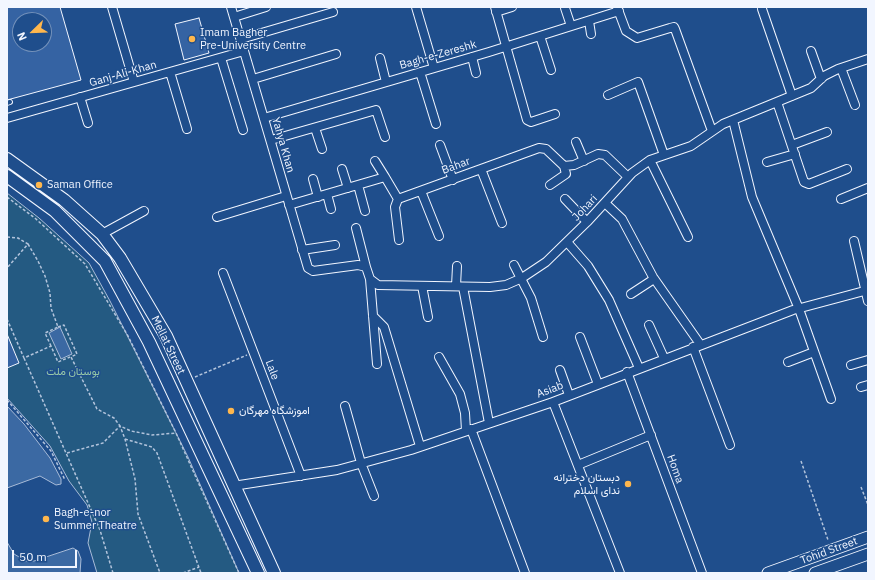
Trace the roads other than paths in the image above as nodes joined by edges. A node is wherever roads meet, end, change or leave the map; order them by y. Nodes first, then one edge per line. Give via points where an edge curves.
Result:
1 (112, 7) edge
2 (231, 7) edge
3 (266, 7) edge
4 (416, 7) edge
5 (512, 7) edge
6 (565, 8) edge
7 (762, 8) dead end
8 (496, 9) edge
9 (618, 9) edge
10 (334, 12) dead end
11 (238, 13) edge
12 (589, 20) junction
13 (571, 26) junction
14 (591, 34) dead end
15 (540, 36) junction
16 (241, 39) junction
17 (506, 46) junction
18 (244, 51) junction
19 (811, 51) dead end
20 (336, 54) dead end
21 (472, 57) junction
22 (221, 58) junction
23 (380, 58) dead end
24 (868, 59) edge
25 (434, 68) junction
26 (841, 68) junction
27 (552, 70) dead end
28 (170, 72) junction
29 (420, 72) junction
30 (476, 73) dead end
31 (252, 79) junction
32 (821, 79) junction
33 (134, 82) junction
34 (386, 82) junction
35 (608, 95) dead end
36 (792, 96) junction
37 (80, 97) junction
38 (777, 102) junction
39 (855, 105) dead end
40 (555, 114) dead end
41 (7, 118) edge
42 (264, 118) junction
43 (733, 120) junction
44 (88, 124) dead end
45 (436, 124) dead end
46 (187, 128) dead end
47 (315, 128) junction
48 (243, 130) dead end
49 (712, 132) junction
50 (827, 132) dead end
51 (386, 137) dead end
52 (271, 140) junction
53 (576, 142) dead end
54 (440, 145) dead end
55 (792, 145) junction
56 (322, 149) dead end
57 (795, 154) junction
58 (664, 155) junction
59 (7, 159) edge
60 (650, 160) junction
61 (375, 161) dead end
62 (584, 161) junction
63 (767, 162) dead end
64 (564, 166) junction
65 (342, 169) dead end
66 (482, 169) junction
67 (847, 169) dead end
68 (7, 176) edge
69 (385, 178) junction
70 (628, 178) junction
71 (313, 179) dead end
72 (453, 180) junction
73 (358, 185) junction
74 (550, 185) dead end
75 (348, 188) junction
76 (868, 188) edge
77 (421, 191) junction
78 (327, 194) junction
79 (286, 196) junction
80 (318, 197) junction
81 (841, 198) dead end
82 (398, 199) junction
83 (565, 199) dead end
84 (605, 203) junction
85 (289, 205) junction
86 (331, 209) dead end
87 (144, 211) dead end
88 (365, 211) dead end
89 (217, 217) dead end
90 (587, 222) junction
91 (502, 223) dead end
92 (356, 228) dead end
93 (102, 234) junction
94 (439, 236) dead end
95 (688, 237) dead end
96 (399, 240) dead end
97 (854, 241) dead end
98 (567, 242) junction
99 (335, 245) dead end
100 (302, 250) junction
101 (514, 265) dead end
102 (457, 266) dead end
103 (366, 268) junction
104 (223, 273) dead end
105 (522, 278) junction
106 (370, 280) junction
107 (654, 280) junction
108 (422, 286) junction
109 (460, 286) junction
110 (867, 291) edge
111 (631, 294) dead end
112 (868, 301) edge
113 (799, 309) junction
114 (373, 316) junction
115 (428, 317) dead end
116 (649, 325) dead end
117 (543, 337) dead end
118 (580, 337) dead end
119 (696, 346) junction
120 (814, 352) junction
121 (439, 357) dead end
122 (664, 358) junction
123 (868, 360) edge
124 (788, 362) dead end
125 (376, 364) dead end
126 (851, 365) dead end
127 (639, 368) junction
128 (560, 370) dead end
129 (627, 372) junction
130 (598, 384) junction
131 (569, 395) junction
132 (831, 400) dead end
133 (553, 402) junction
134 (345, 406) dead end
135 (489, 423) junction
136 (468, 430) junction
137 (651, 435) junction
138 (730, 445) dead end
139 (420, 446) junction
140 (361, 463) junction
141 (578, 465) junction
142 (301, 476) junction
143 (233, 486) junction
144 (374, 496) dead end
145 (868, 537) edge
146 (868, 554) edge
147 (831, 570) edge
148 (258, 573) edge
149 (274, 573) edge
150 (525, 573) edge
151 (620, 573) edge
152 (702, 573) edge
153 (768, 573) edge
154 (815, 573) edge

1 - 33 street
2 - 11 street
3 - 11 street
4 - 25 street
5 - 8 street
6 - 13 street
7 - 36 street
8 - 17 street
9 - 12 street, Bagh-e-Zereshk
9 - 49 street, Bagh-e-Zereshk via 626,31 637,38 674,27
10 - 16 street
11 - 16 street, Yahya Khan
12 - 13 street, Bagh-e-Zereshk
12 - 14 street
13 - 15 street, Bagh-e-Zereshk
15 - 17 street, Bagh-e-Zereshk
15 - 27 street
16 - 18 street, Yahya Khan
17 - 21 street, Bagh-e-Zereshk
17 - 40 street via 527,120 532,122
18 - 22 street, Ganj-Ali-Khan
18 - 31 street, Yahya Khan
19 - 32 street
20 - 31 street
21 - 25 street, Bagh-e-Zereshk
21 - 30 street
22 - 28 street, Ganj-Ali-Khan
22 - 48 street
23 - 34 street
24 - 26 street, Johari
25 - 29 street, Bagh-e-Zereshk
26 - 32 street, Johari
26 - 39 street
28 - 33 street, Ganj-Ali-Khan
28 - 46 street
29 - 34 street, Bagh-e-Zereshk
29 - 45 street
31 - 42 street, Yahya Khan
32 - 36 street, Johari via 811,88
33 - 37 street, Ganj-Ali-Khan
34 - 42 street, Bagh-e-Zereshk
35 - 58 street via 638,82
36 - 38 street, Johari
37 - 41 street, Ganj-Ali-Khan
37 - 44 street
38 - 43 street, Johari
38 - 55 street
42 - 52 street, Yahya Khan
43 - 49 street, Johari
43 - 113 street via 752,197
47 - 51 street via 376,110
47 - 52 street
47 - 56 street
49 - 58 street, Johari via 691,146
50 - 55 street
52 - 79 street, Yahya Khan
53 - 62 street
54 - 72 street
55 - 57 street
57 - 63 street
57 - 67 street via 806,184
58 - 60 street, Johari
59 - 93 main road, Mellat Street via 64,200
60 - 70 street, Johari
60 - 95 street
61 - 69 street
62 - 64 street
62 - 70 street via 598,154 605,155
64 - 66 street, Bahar via 546,149 539,148
64 - 74 street via 566,174
65 - 75 street
66 - 72 street, Bahar
66 - 91 street
68 - 148 main road, Mellat Street via 55,211 105,261 149,342
69 - 73 street
69 - 82 street
70 - 84 street, Johari
71 - 80 street
72 - 77 street, Bahar
73 - 75 street
73 - 88 street
75 - 78 street
76 - 81 street
77 - 82 street, Bahar
77 - 94 street
78 - 80 street
78 - 86 street
79 - 85 street, Yahya Khan
79 - 89 street
80 - 85 street
82 - 96 street via 395,207
83 - 90 street
84 - 90 street, Johari
84 - 107 street via 622,219
85 - 100 street, Yahya Khan
87 - 93 street
90 - 98 street, Johari
92 - 103 street
93 - 143 main road, Mellat Street via 120,258 166,336
97 - 110 street
98 - 105 street, Johari via 546,262
98 - 127 street via 588,266 609,300
99 - 100 street
100 - 103 street, Yahya Khan via 308,268 313,271 358,265
101 - 105 street
102 - 109 street
103 - 106 street
104 - 142 street, Lale
105 - 109 street, Johari via 506,285
105 - 117 street
106 - 108 street, Johari via 378,285
106 - 114 street
107 - 111 street
107 - 119 street
108 - 109 street, Johari
108 - 115 street
109 - 135 street
110 - 112 street
110 - 113 street, Asiab
113 - 119 street, Asiab
113 - 120 street
114 - 125 street
114 - 139 street via 384,327
116 - 122 street
118 - 130 street
119 - 122 street, Asiab
119 - 138 street
120 - 124 street
120 - 132 street
121 - 136 street via 460,394
122 - 127 street, Asiab
123 - 126 street
127 - 129 street, Asiab
128 - 131 street
129 - 130 street, Asiab
129 - 137 street, Homa
130 - 131 street, Asiab
131 - 133 street, Asiab
133 - 135 street, Asiab
133 - 141 street
134 - 140 street
135 - 136 street, Asiab
136 - 139 street, Asiab
136 - 150 street
137 - 141 street
137 - 152 street, Homa
139 - 140 street, Asiab
140 - 142 street, Asiab
140 - 144 street
141 - 151 street
142 - 143 street, Asiab
143 - 149 main road, Mellat Street
145 - 153 main road, Tohid Street
146 - 147 main road, Tohid Street
147 - 154 main road, Tohid Street

